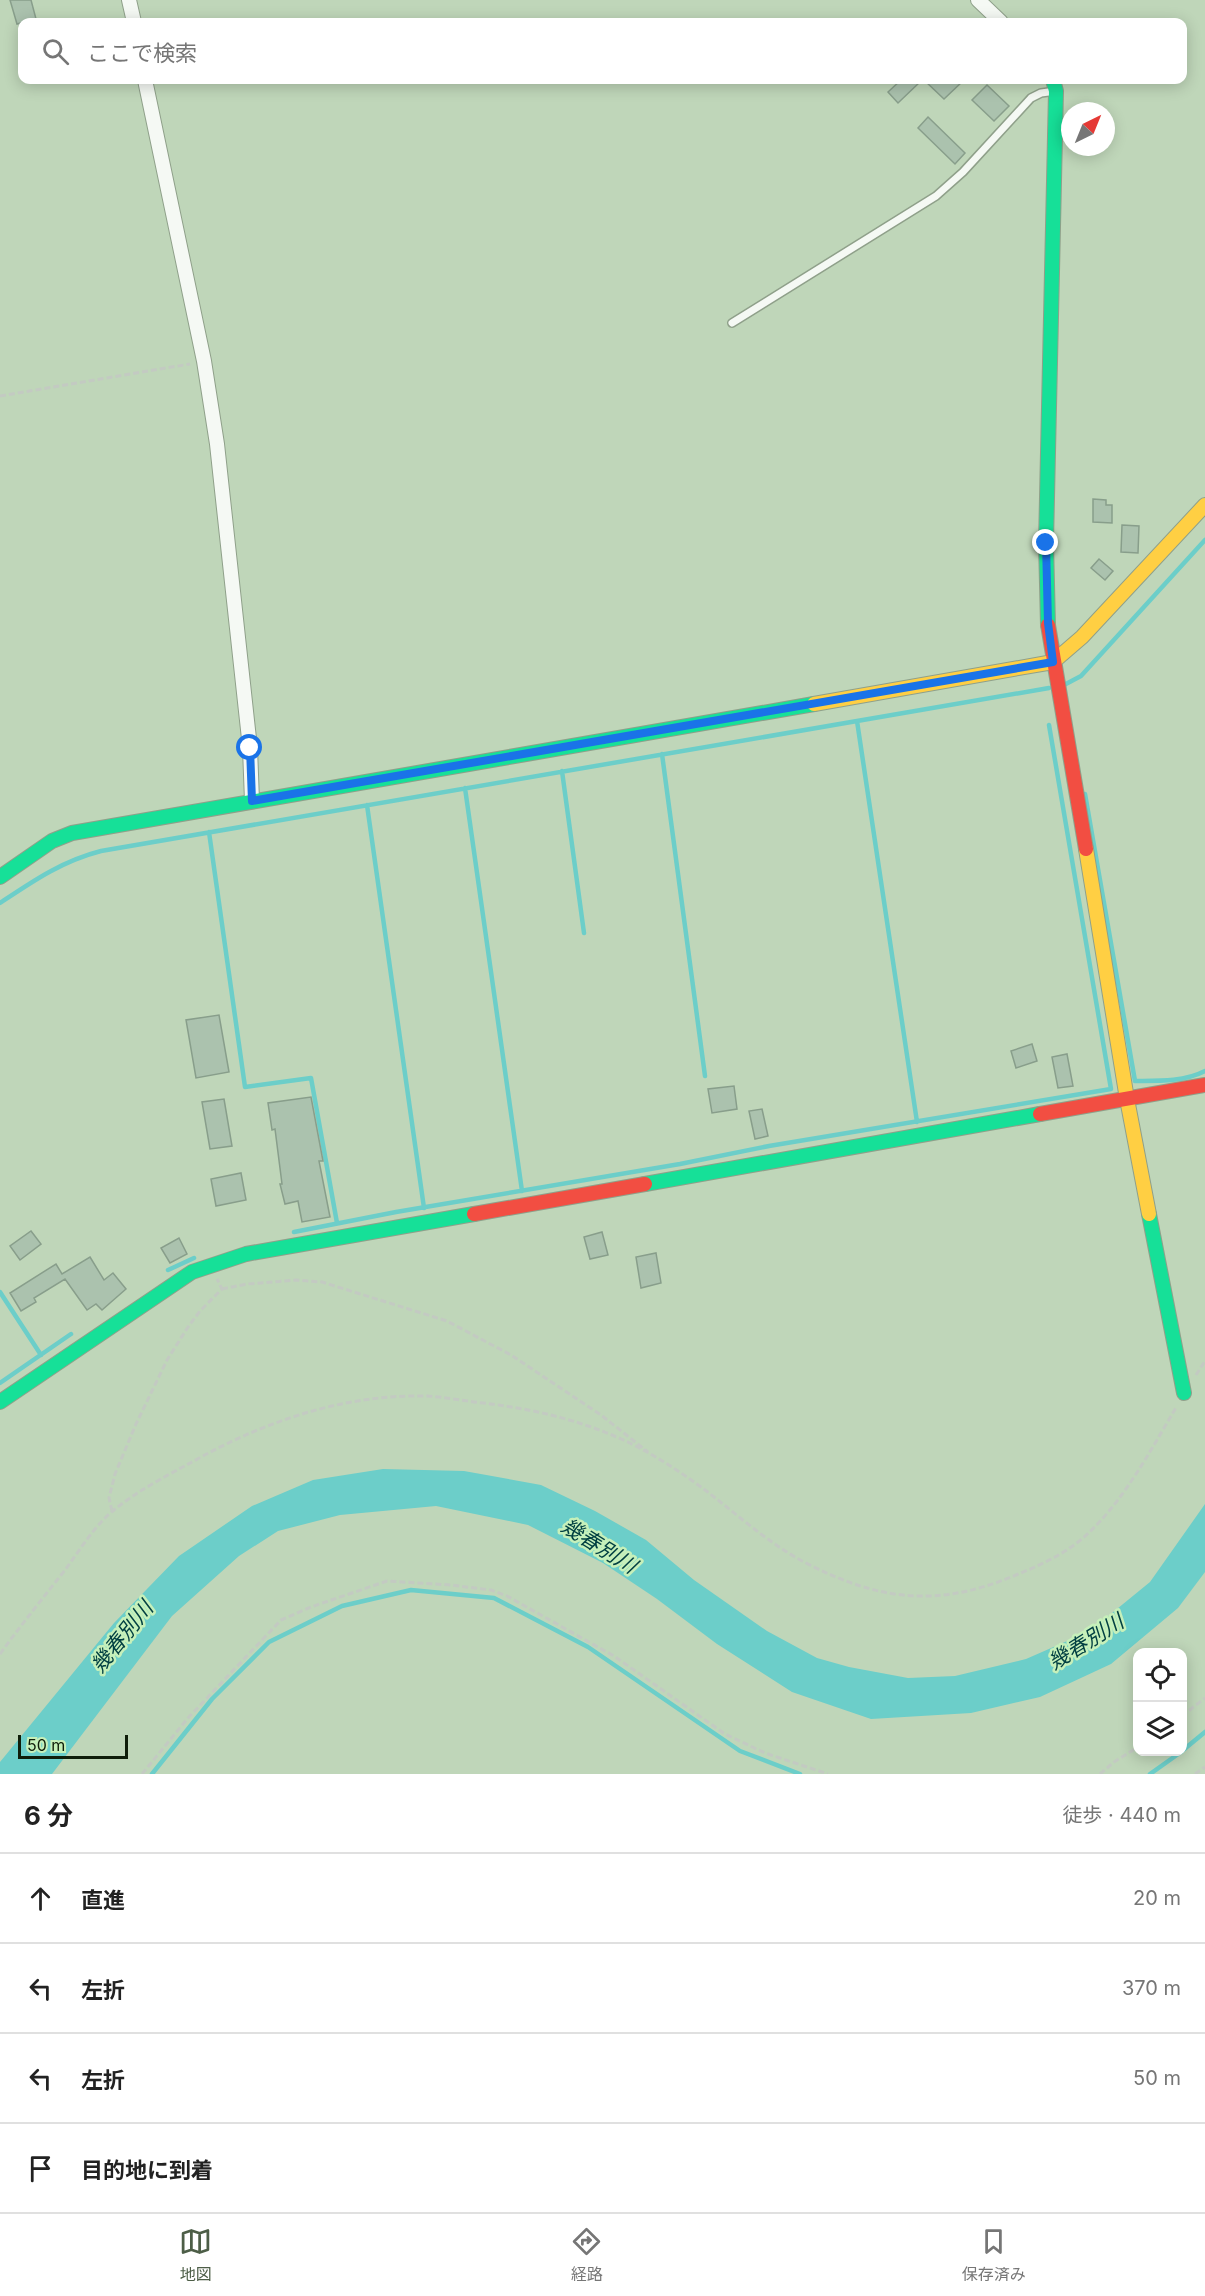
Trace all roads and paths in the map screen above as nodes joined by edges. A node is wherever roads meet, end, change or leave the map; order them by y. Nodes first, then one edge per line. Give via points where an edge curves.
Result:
1 (129, 0) edge
2 (978, 0) edge
3 (133, 18) edge
4 (997, 18) edge
5 (146, 84) edge
6 (1054, 85) edge
7 (732, 323) dead end
8 (204, 361) junction
9 (0, 396) edge
10 (1205, 505) edge
11 (1053, 662) junction
12 (252, 801) junction
13 (0, 876) edge
14 (1205, 1085) edge
15 (1127, 1099) junction
16 (209, 1265) junction
17 (222, 1289) junction
18 (1205, 1361) edge
19 (1184, 1394) junction
20 (0, 1402) edge
21 (655, 1458) junction
22 (112, 1511) junction
23 (0, 1654) edge
24 (1205, 1698) edge
25 (1187, 1712) edge
26 (1133, 1750) edge
27 (1205, 1767) edge
28 (142, 1774) edge
29 (828, 1774) edge
30 (1100, 1774) edge
31 (1196, 1774) edge

1 - 3 street
2 - 4 street
5 - 8 street
6 - 7 lane via 1031,98 936,196
6 - 11 street via 1046,543
8 - 9 path
8 - 12 street via 217,444 250,748
10 - 11 street via 1082,637
11 - 12 street
11 - 15 street
12 - 13 street via 72,833 52,841
14 - 15 street
15 - 16 street via 246,1254
15 - 19 street
16 - 17 path
16 - 20 street via 173,1284
17 - 21 path via 296,1280 322,1282 447,1322 511,1354 601,1415
17 - 22 path via 200,1311 167,1360 115,1474 109,1498
18 - 19 path
19 - 21 path via 1114,1505 1083,1538 1049,1561 996,1584 938,1597 902,1597 805,1562
21 - 22 path via 612,1436 529,1409 427,1396 389,1398 330,1406 243,1435
22 - 23 path
24 - 25 path
26 - 30 path
27 - 31 path
28 - 29 path via 188,1718 281,1620 387,1581 492,1590 507,1596 614,1656 724,1734 765,1753

